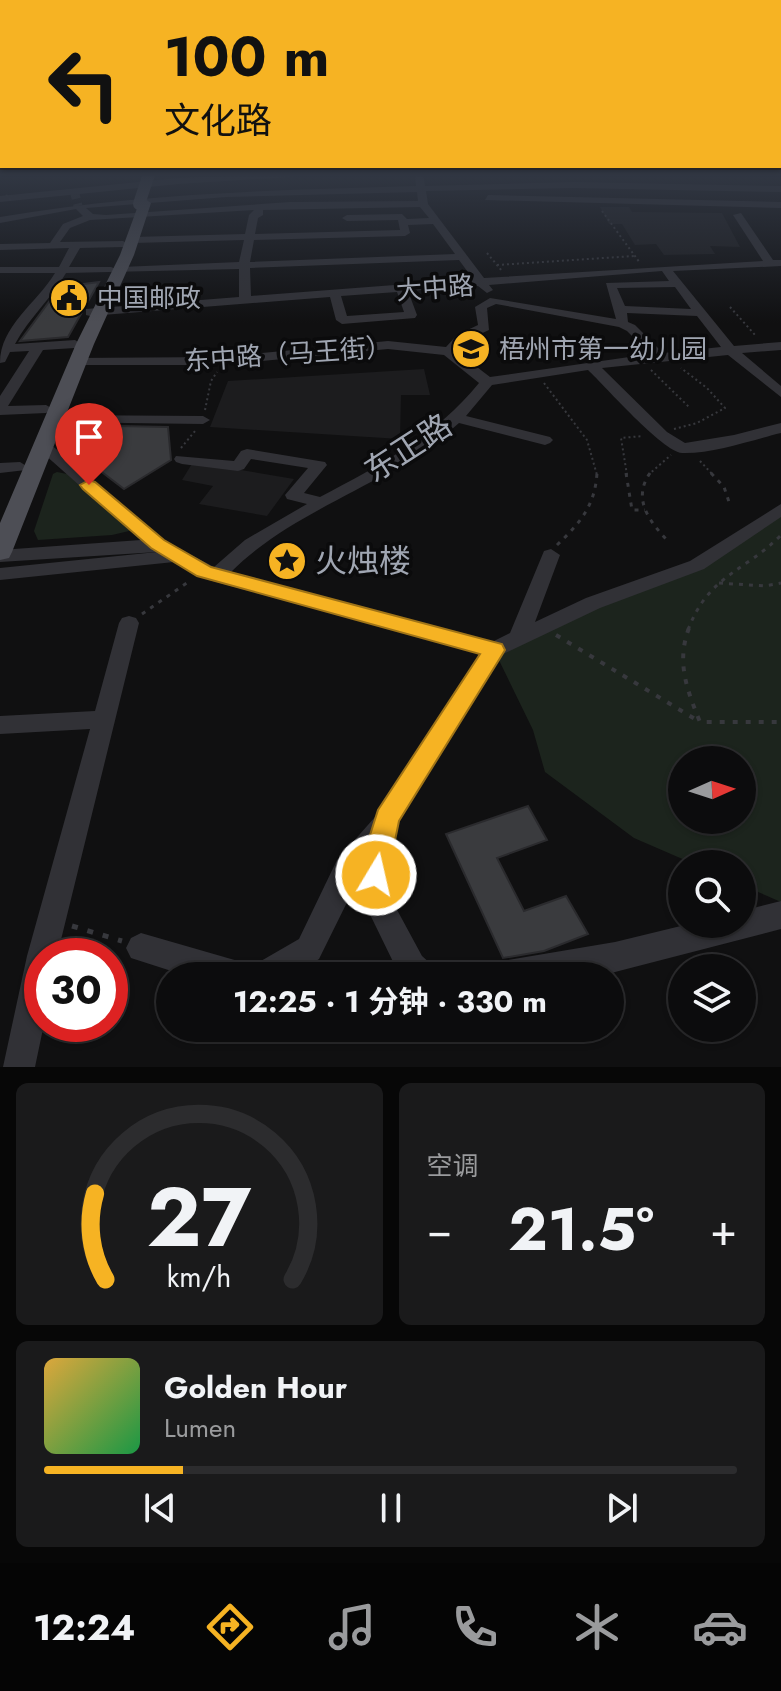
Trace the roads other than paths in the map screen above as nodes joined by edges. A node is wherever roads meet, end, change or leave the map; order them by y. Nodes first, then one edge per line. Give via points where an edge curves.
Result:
1 (68, 224) edge
2 (108, 224) edge
3 (135, 224) edge
4 (163, 224) edge
5 (254, 224) edge
6 (403, 224) edge
7 (437, 224) edge
8 (745, 224) edge
9 (231, 230) dead end
10 (161, 233) junction
11 (213, 234) junction
12 (250, 237) junction
13 (131, 241) junction
14 (96, 245) junction
15 (54, 246) junction
16 (76, 246) junction
17 (0, 247) edge
18 (36, 247) junction
19 (463, 257) junction
20 (776, 263) edge
21 (244, 265) junction
22 (665, 268) junction
23 (0, 270) edge
24 (116, 270) junction
25 (62, 271) junction
26 (78, 271) junction
27 (14, 272) junction
28 (483, 284) junction
29 (677, 284) junction
30 (402, 290) junction
31 (335, 295) junction
32 (494, 300) junction
33 (245, 301) junction
34 (621, 309) junction
35 (95, 312) junction
36 (700, 313) junction
37 (622, 324) junction
38 (39, 346) junction
39 (774, 347) edge
40 (731, 351) junction
41 (2, 352) edge
42 (449, 352) junction
43 (76, 353) junction
44 (665, 357) junction
45 (592, 366) junction
46 (487, 382) junction
47 (781, 393) edge
48 (0, 409) edge
49 (50, 414) junction
50 (457, 418) junction
51 (203, 420) road end
52 (781, 428) edge
53 (545, 440) dead end
54 (43, 446) junction
55 (182, 453) road end
56 (10, 467) edge
57 (320, 503) junction
58 (781, 509) edge
59 (0, 513) edge
60 (157, 544) junction
61 (0, 554) edge
62 (551, 555) road end
63 (174, 556) junction
64 (0, 574) edge
65 (210, 574) junction
66 (129, 623) road end
67 (519, 638) junction
68 (494, 650) junction
69 (105, 719) junction
70 (0, 725) edge
71 (387, 818) junction
72 (781, 915) edge
73 (47, 938) edge
74 (141, 948) road end
75 (190, 962) edge
76 (288, 962) edge
77 (408, 962) edge
78 (585, 962) edge
79 (24, 1042) edge
80 (19, 1067) edge

1 - 15 street
2 - 14 street
3 - 13 main road
4 - 10 street
5 - 12 street
6 - 12 street via 405,233 350,239 287,230
7 - 19 street
8 - 20 street
9 - 11 street
10 - 11 street
10 - 13 street
11 - 12 street
11 - 13 street via 173,243
12 - 21 street
13 - 14 street
13 - 24 main road
14 - 16 street
14 - 26 street
15 - 16 street
15 - 18 street
16 - 25 street
17 - 18 street
18 - 27 street
19 - 21 street
19 - 28 street
20 - 22 street, 大中路
21 - 24 street
21 - 33 street
22 - 28 street, 大中路
22 - 29 street
23 - 27 street
24 - 26 street
24 - 35 main road
25 - 26 street
25 - 27 street
25 - 41 street
28 - 30 street, 大中路
28 - 32 street
29 - 34 street via 610,285
29 - 36 street
30 - 31 street, 大中路
30 - 31 street via 411,315 365,320 342,320
31 - 33 street, 大中路
32 - 37 street
32 - 42 street via 481,307 485,327 461,338
33 - 35 street, 大中路
34 - 36 street
34 - 37 street
35 - 43 main road
36 - 40 street
37 - 44 street
38 - 41 street, 东中路（马王街）
38 - 43 street, 东中路（马王街）
38 - 48 street
39 - 40 street
40 - 44 street
40 - 47 street
42 - 43 street, 东中路（马王街） via 388,345 220,361
42 - 46 street
43 - 49 main road
44 - 45 street
45 - 46 street
45 - 52 street via 682,448
46 - 50 street, 东正路
48 - 49 street
49 - 51 street
49 - 54 main road
49 - 56 main road
50 - 53 street
50 - 57 street, 东正路 via 439,435
54 - 60 street
54 - 61 main road
55 - 57 street via 238,466 247,454 319,465 293,495
56 - 59 main road
57 - 65 street, 东正路
58 - 67 street via 697,565 593,603
60 - 61 street
60 - 63 street
62 - 67 street
63 - 64 street
63 - 65 street
65 - 68 street
66 - 69 street
67 - 68 street
68 - 71 street
69 - 70 street
69 - 73 street
71 - 76 street via 347,869 309,949
71 - 77 street via 377,854 375,896
72 - 78 street
74 - 75 street
79 - 80 street

